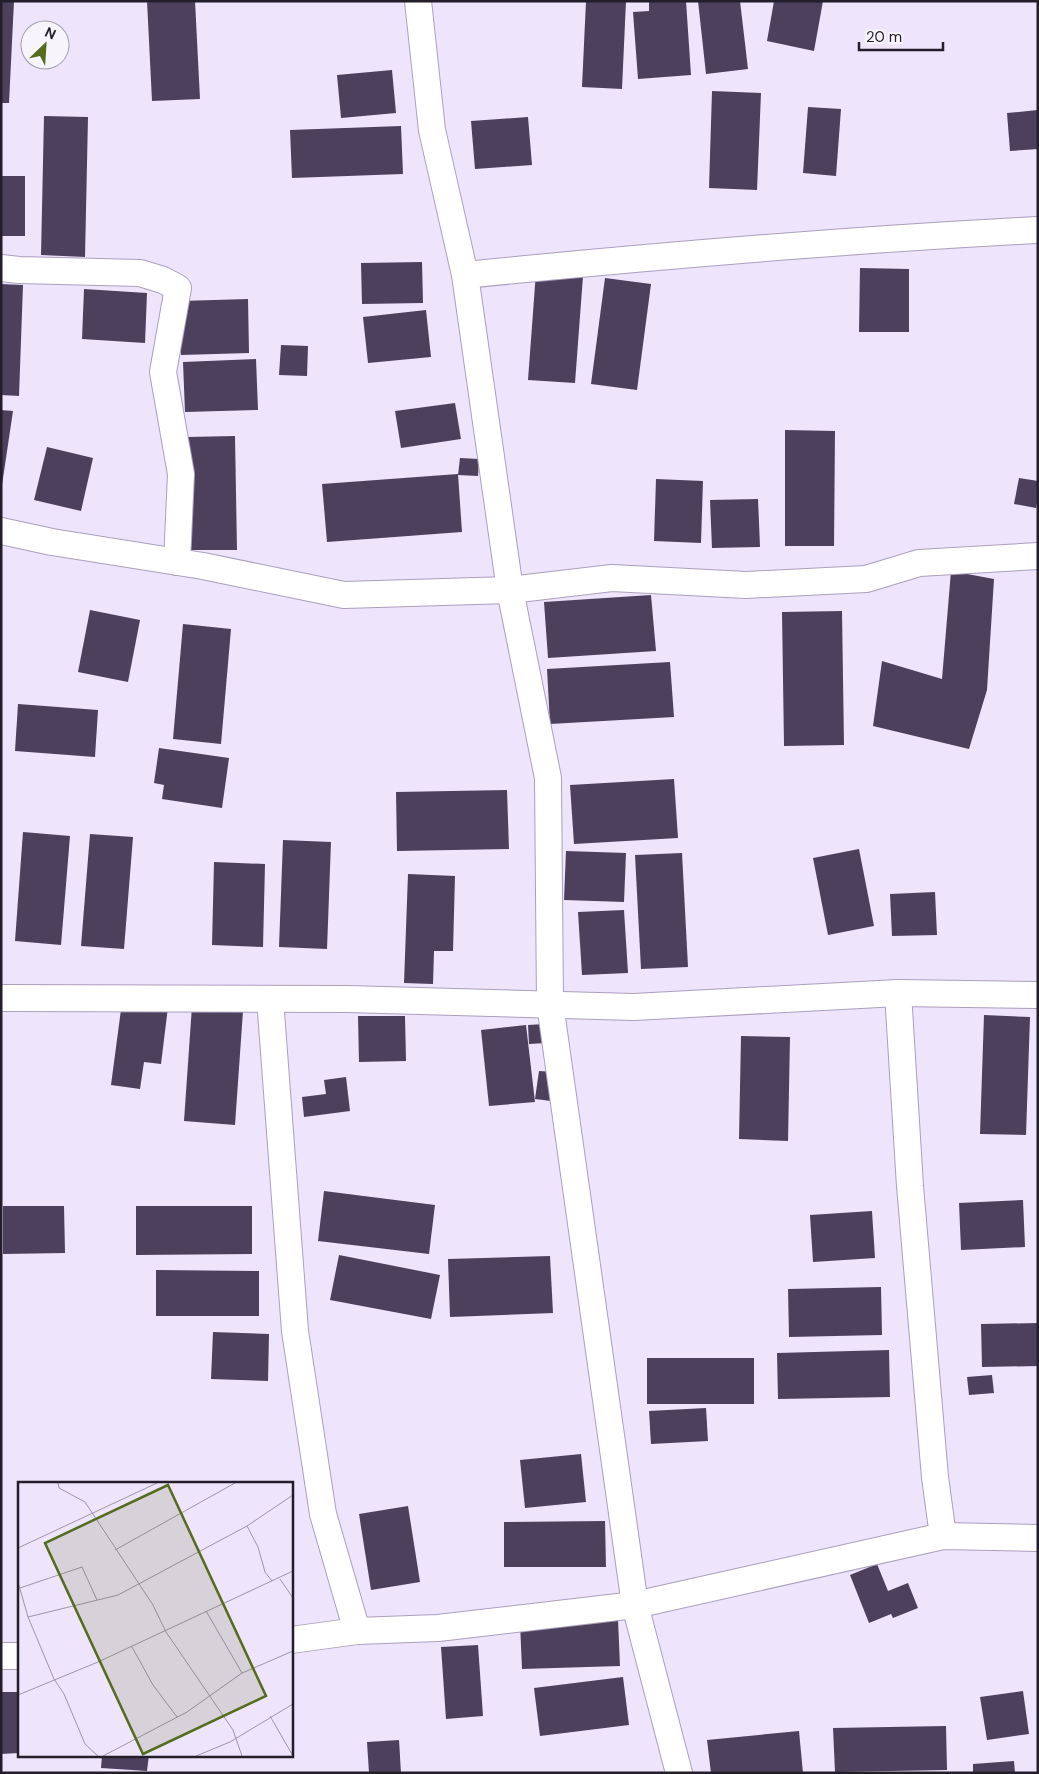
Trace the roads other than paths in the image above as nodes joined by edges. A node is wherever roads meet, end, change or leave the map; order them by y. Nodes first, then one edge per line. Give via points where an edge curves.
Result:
1 (418, 1) edge
2 (1038, 230) edge
3 (1, 268) edge
4 (465, 275) junction
5 (1, 531) edge
6 (1038, 556) edge
7 (177, 562) junction
8 (510, 590) junction
9 (898, 992) junction
10 (1038, 994) edge
11 (1, 998) edge
12 (270, 999) junction
13 (550, 1004) junction
14 (943, 1536) junction
15 (1038, 1538) edge
16 (635, 1605) junction
17 (357, 1631) junction
18 (292, 1640) edge
19 (1, 1656) edge
20 (18, 1656) edge
21 (679, 1773) edge

1 - 4 street via 432,130
2 - 4 street via 879,238
3 - 7 street via 140,273 178,288 163,372 181,474
4 - 8 street
5 - 7 street
6 - 8 street via 919,563 866,579 746,585 612,578
7 - 8 street via 344,595
8 - 13 street via 548,778
9 - 10 street
9 - 13 street via 634,1007
9 - 14 street via 910,1186
11 - 12 street
12 - 13 street
12 - 17 street via 295,1331 323,1514
13 - 16 street
14 - 15 street
14 - 16 street
16 - 17 street via 438,1628
16 - 21 street
17 - 18 street
19 - 20 street

